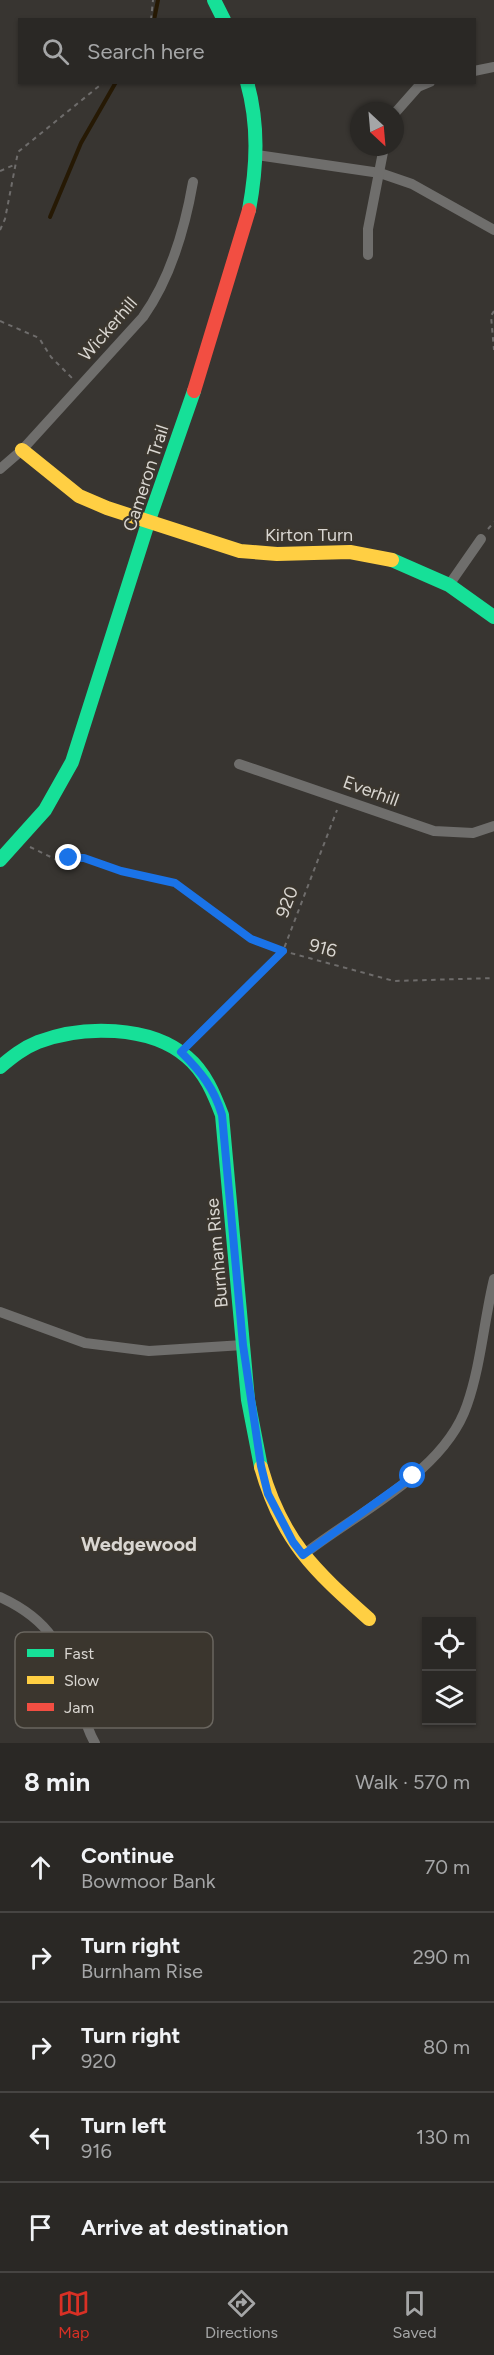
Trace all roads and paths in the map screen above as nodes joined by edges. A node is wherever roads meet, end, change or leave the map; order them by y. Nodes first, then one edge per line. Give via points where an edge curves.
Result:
1 (153, 0) edge
2 (214, 0) edge
3 (151, 18) edge
4 (223, 18) edge
5 (494, 67) edge
6 (476, 71) edge
7 (102, 84) edge
8 (248, 84) edge
9 (425, 84) edge
10 (404, 103) edge
11 (257, 155) junction
12 (383, 156) edge
13 (16, 164) junction
14 (0, 171) edge
15 (380, 173) junction
16 (193, 182) dead end
17 (0, 230) edge
18 (494, 230) edge
19 (368, 255) dead end
20 (494, 311) edge
21 (0, 321) edge
22 (494, 350) edge
23 (80, 386) junction
24 (22, 450) junction
25 (0, 469) edge
26 (149, 520) junction
27 (481, 539) dead end
28 (449, 585) junction
29 (494, 617) edge
30 (239, 764) dead end
31 (342, 797) junction
32 (494, 826) edge
33 (27, 846) dead end
34 (0, 860) edge
35 (283, 951) junction
36 (494, 978) edge
37 (181, 1052) junction
38 (0, 1067) edge
39 (494, 1279) edge
40 (0, 1312) edge
41 (243, 1345) junction
42 (303, 1555) junction
43 (0, 1597) edge
44 (369, 1619) dead end
45 (49, 1632) edge
46 (90, 1728) edge
47 (95, 1743) edge

1 - 3 path
2 - 4 street
5 - 6 street
7 - 13 path via 18,152
8 - 11 street, Cameron Trail
9 - 10 street
11 - 15 street
11 - 26 street, Cameron Trail via 247,219 206,356
12 - 15 street
13 - 14 path
13 - 17 path
15 - 18 street via 412,184
15 - 19 street via 368,229
16 - 23 street, Wickerhill via 188,214 157,297
20 - 22 path
21 - 23 path via 39,339
23 - 24 street, Wickerhill
24 - 25 street, Wickerhill
24 - 26 street, Kirton Turn via 79,496
26 - 28 street, Kirton Turn via 240,551 378,556
26 - 34 street, Cameron Trail via 72,762 45,810
27 - 28 street
28 - 29 street, Kirton Turn
30 - 31 street, Everhill
31 - 32 street, Everhill via 434,831 473,832
31 - 35 path, 920
33 - 35 path, 916 via 55,859 84,858 175,883 251,939
35 - 36 path, 916 via 394,981
35 - 37 path, 920
37 - 38 street, Burnham Rise via 140,1036 70,1034 34,1042
37 - 41 street, Burnham Rise via 204,1074 222,1115
39 - 42 street via 468,1404 451,1437 413,1476
40 - 41 street via 84,1343 149,1351
41 - 42 street, Burnham Rise via 252,1417 268,1494
42 - 44 street, Burnham Rise
43 - 45 street via 25,1609
46 - 47 street

